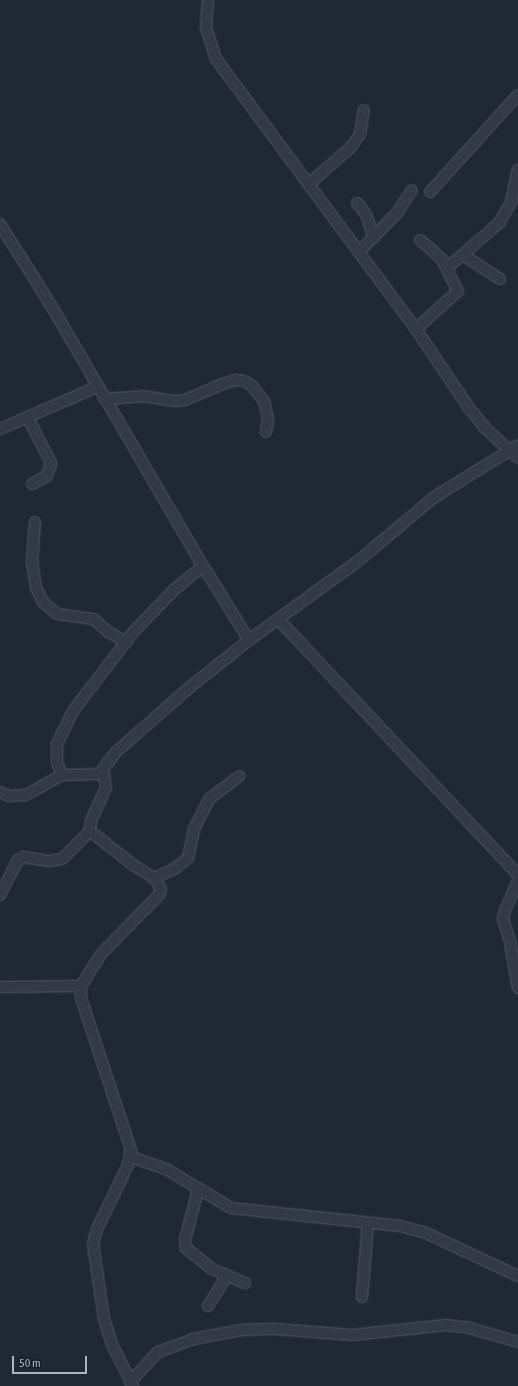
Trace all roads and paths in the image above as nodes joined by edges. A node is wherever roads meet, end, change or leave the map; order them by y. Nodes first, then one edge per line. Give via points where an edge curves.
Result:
1 (208, 0) edge
2 (518, 95) edge
3 (364, 110) dead end
4 (518, 170) edge
5 (308, 184) junction
6 (412, 190) dead end
7 (430, 192) dead end
8 (357, 203) dead end
9 (0, 224) edge
10 (374, 238) junction
11 (420, 240) dead end
12 (359, 252) junction
13 (463, 255) junction
14 (447, 268) junction
15 (500, 279) dead end
16 (416, 329) junction
17 (97, 387) junction
18 (104, 399) junction
19 (28, 418) junction
20 (0, 428) edge
21 (266, 432) dead end
22 (518, 445) edge
23 (507, 451) junction
24 (518, 458) edge
25 (32, 484) dead end
26 (35, 522) dead end
27 (203, 566) junction
28 (278, 619) junction
29 (249, 640) junction
30 (126, 642) junction
31 (103, 774) junction
32 (62, 776) junction
33 (239, 776) dead end
34 (0, 792) edge
35 (90, 830) junction
36 (518, 875) edge
37 (154, 878) junction
38 (518, 881) edge
39 (0, 895) edge
40 (81, 986) junction
41 (0, 987) edge
42 (518, 988) edge
43 (131, 1157) junction
44 (198, 1190) junction
45 (368, 1223) junction
46 (518, 1276) edge
47 (226, 1277) junction
48 (245, 1283) dead end
49 (362, 1297) dead end
50 (208, 1306) dead end
51 (518, 1342) edge
52 (131, 1384) edge

1 - 5 street via 206,28 216,58
2 - 7 street
3 - 5 street via 360,134 351,147
4 - 13 street via 511,202 499,223
5 - 12 street
6 - 10 street via 397,213
8 - 10 street via 366,214
9 - 17 street via 52,307
10 - 12 street
11 - 14 street via 435,250
12 - 16 street
13 - 14 street
13 - 15 street
14 - 16 street via 458,291 456,295
16 - 23 street via 469,408
17 - 18 street
17 - 19 street
18 - 21 street via 142,396 174,401 185,400 224,383 244,381 252,385 264,401 268,419
18 - 27 street
19 - 20 street
19 - 25 street via 51,463 47,476
22 - 23 street
23 - 24 street
23 - 28 street via 433,498 358,561
26 - 30 street via 32,562 36,588 43,602 57,614 94,619 108,632
27 - 29 street
27 - 30 street via 176,588
28 - 29 street
28 - 36 street
29 - 31 street via 190,687 116,752 106,764
30 - 32 street via 80,700 65,726 56,754
31 - 32 street
31 - 35 street via 106,788 91,821
32 - 34 street via 26,795 9,796
33 - 37 street via 209,799 194,829 188,858 174,869
35 - 37 street
35 - 39 street via 62,859 48,861 23,857 18,860
37 - 40 street via 159,884 159,895 102,953
38 - 42 street via 503,919
40 - 41 street
40 - 43 street via 82,998 129,1142
43 - 44 street via 166,1169
43 - 52 street via 97,1228 93,1244 104,1319 113,1347
44 - 45 street via 222,1204 239,1210
44 - 47 street via 185,1240 186,1248
45 - 46 street via 426,1232
45 - 49 street
47 - 48 street
47 - 50 street
51 - 52 street via 469,1328 446,1325 352,1334 275,1329 241,1330 193,1339 158,1352

